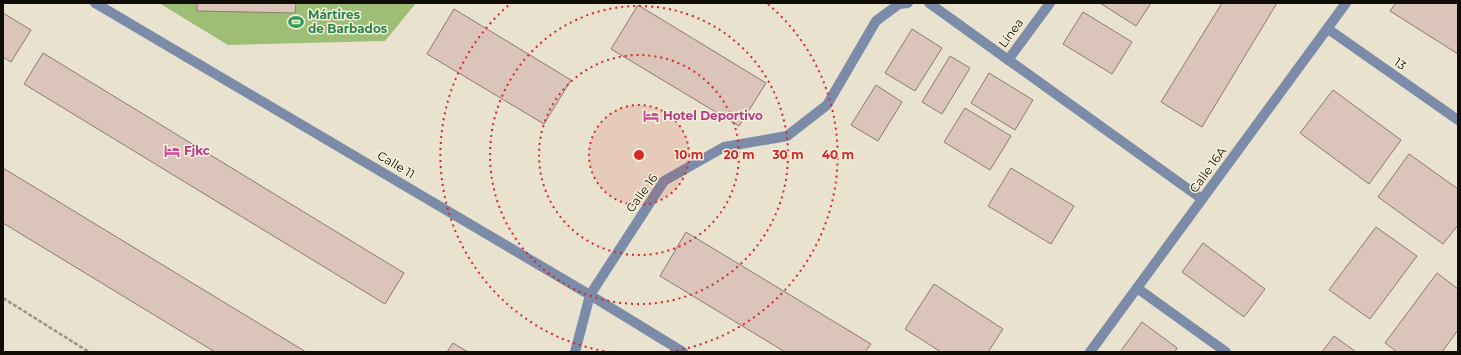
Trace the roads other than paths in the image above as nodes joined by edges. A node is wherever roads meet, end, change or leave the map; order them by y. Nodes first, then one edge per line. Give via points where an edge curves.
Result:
1 (95, 3) edge
2 (908, 3) edge
3 (929, 3) edge
4 (1050, 3) edge
5 (1346, 3) edge
6 (1328, 29) junction
7 (1008, 60) junction
8 (1458, 120) edge
9 (1202, 199) junction
10 (1137, 288) junction
11 (590, 295) junction
12 (574, 352) edge
13 (682, 352) edge
14 (1090, 352) edge
15 (1226, 352) edge

1 - 11 street, Calle 11
2 - 11 street, Calle 16 via 899,4 876,22 827,105 787,136 724,147 664,182
3 - 7 street
4 - 7 street, Línea
5 - 6 street, Calle 16A
6 - 8 street, 13
6 - 9 street, Calle 16A
7 - 9 street
9 - 10 street, Calle 16A
10 - 14 street, Calle 16A
10 - 15 street
11 - 12 street, Calle 16
11 - 13 street, Calle 11

